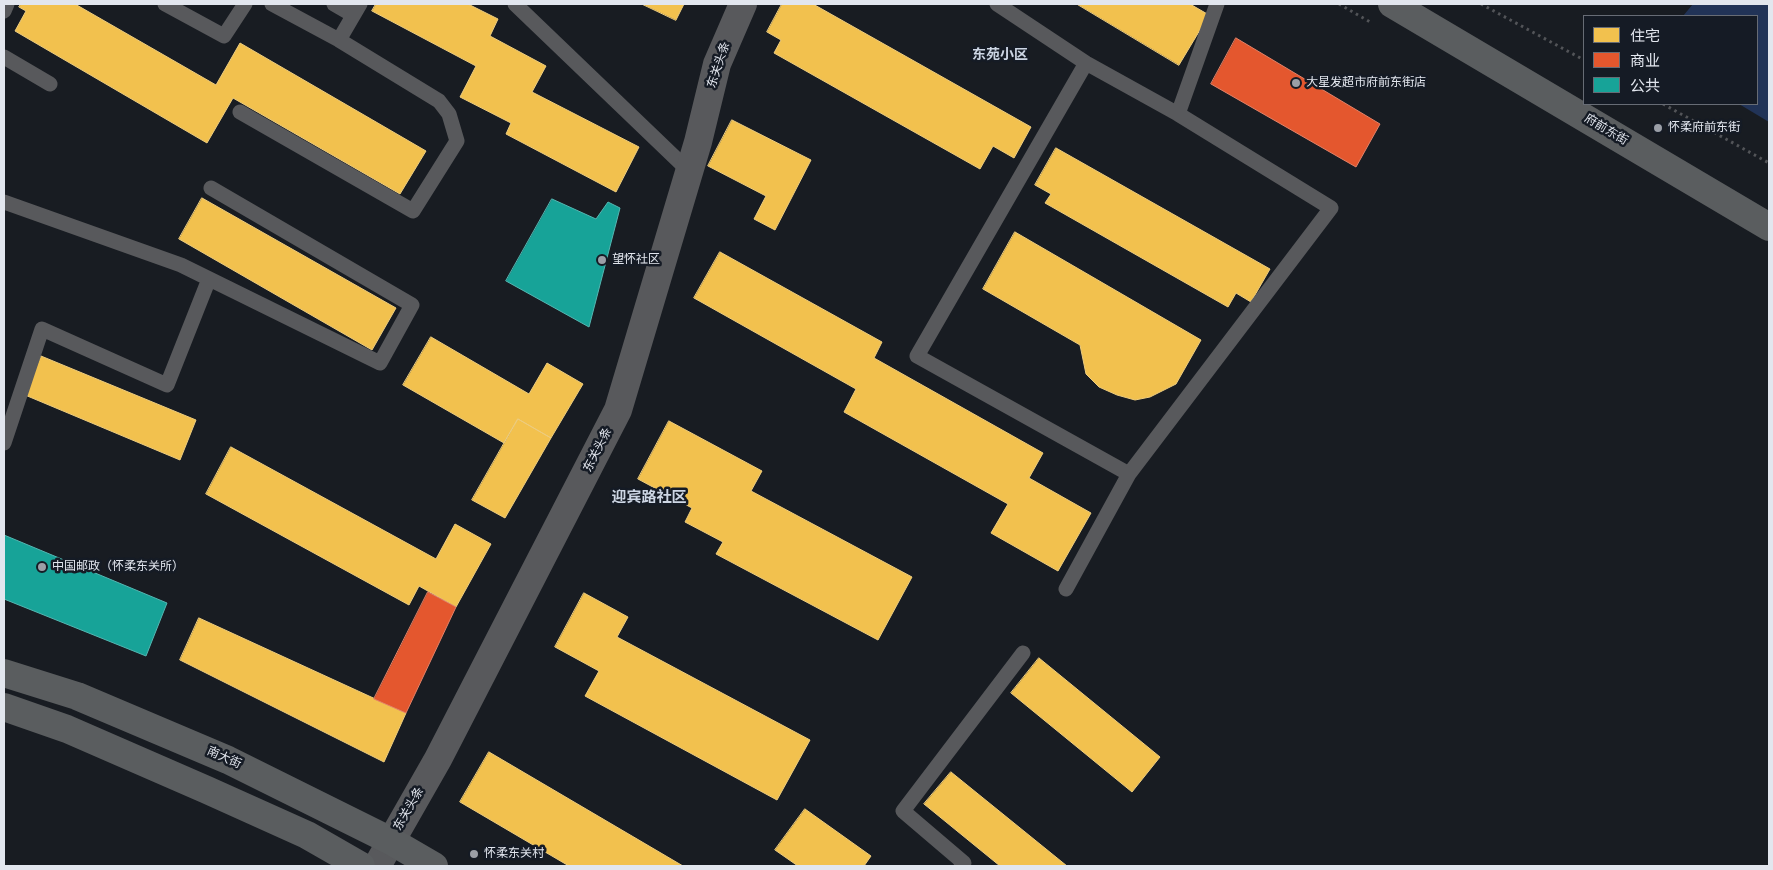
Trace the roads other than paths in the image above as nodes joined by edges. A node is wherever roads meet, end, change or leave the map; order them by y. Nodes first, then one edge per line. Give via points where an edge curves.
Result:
1 (7, 4) edge
2 (165, 4) edge
3 (245, 4) edge
4 (272, 4) edge
5 (334, 4) edge
6 (515, 4) edge
7 (743, 4) edge
8 (997, 4) edge
9 (1217, 4) edge
10 (1392, 4) edge
11 (1429, 4) edge
12 (357, 10) edge
13 (4, 11) edge
14 (339, 40) junction
15 (4, 57) edge
16 (1086, 63) junction
17 (50, 84) dead end
18 (1583, 94) edge
19 (1601, 105) edge
20 (240, 112) dead end
21 (1178, 114) junction
22 (689, 171) junction
23 (211, 188) dead end
24 (4, 202) edge
25 (1769, 205) edge
26 (1769, 227) edge
27 (209, 279) junction
28 (4, 443) edge
29 (1130, 474) junction
30 (1066, 590) dead end
31 (1023, 654) dead end
32 (4, 672) edge
33 (4, 708) edge
34 (391, 840) junction
35 (361, 866) edge
36 (377, 866) edge
37 (434, 866) edge
38 (961, 866) edge

1 - 13 lane
2 - 3 lane via 224,36
4 - 14 lane
5 - 12 lane
6 - 22 lane
7 - 22 street, 东关头条 via 717,64
8 - 16 lane
9 - 21 lane
10 - 26 main road, 府前东街
11 - 18 main road, 府前东街
12 - 14 lane
14 - 20 lane via 439,102 449,114 458,141 413,211
15 - 17 lane
16 - 21 lane
16 - 29 lane via 917,356
19 - 25 main road, 府前东街
21 - 29 lane via 1331,208
22 - 34 street, 东关头条 via 618,410 438,760
23 - 27 lane via 412,305 380,363
24 - 27 lane via 181,265
27 - 28 lane via 166,385 42,329
29 - 30 lane
31 - 38 lane via 903,811 964,863
32 - 34 main road, 南大街 via 77,696 228,760
33 - 35 main road via 67,729 207,790 307,835
34 - 36 street, 东关头条
34 - 37 main road, 南大街

